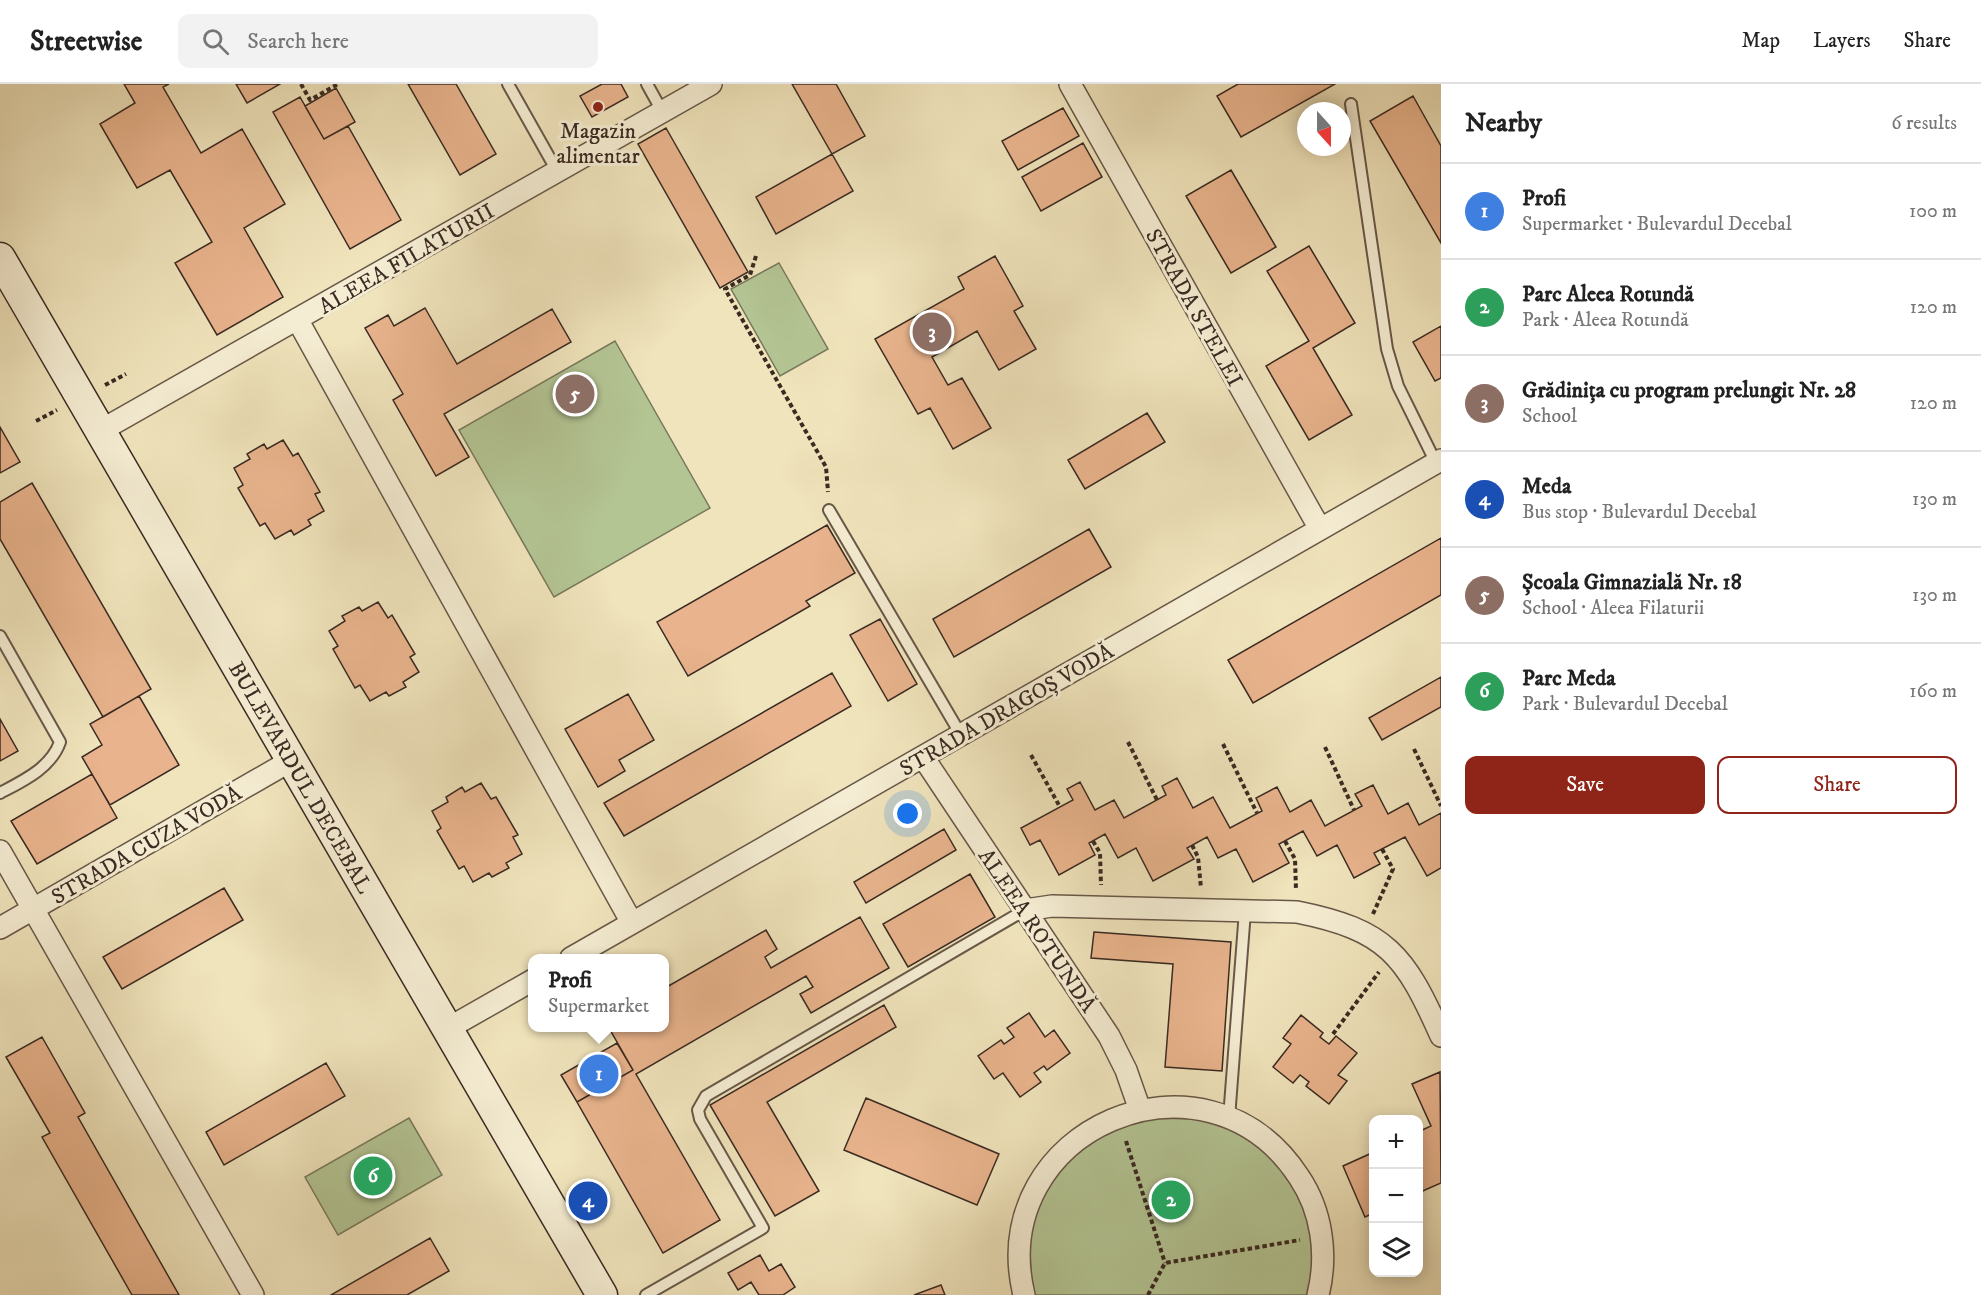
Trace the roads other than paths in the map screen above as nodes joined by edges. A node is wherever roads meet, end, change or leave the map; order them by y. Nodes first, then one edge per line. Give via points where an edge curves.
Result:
1 (508, 84) edge
2 (647, 84) edge
3 (711, 84) edge
4 (1070, 84) edge
5 (1351, 104) dead end
6 (662, 111) junction
7 (557, 171) junction
8 (0, 258) edge
9 (297, 320) junction
10 (100, 431) junction
11 (1439, 461) edge
12 (829, 510) road end
13 (1320, 529) junction
14 (0, 636) edge
15 (961, 735) junction
16 (923, 757) junction
17 (292, 760) junction
18 (0, 793) edge
19 (0, 851) edge
20 (33, 909) junction
21 (1025, 910) junction
22 (1245, 910) junction
23 (632, 923) junction
24 (0, 928) edge
25 (578, 954) edge
26 (528, 983) edge
27 (447, 1029) junction
28 (1441, 1036) edge
29 (1140, 1110) junction
30 (1229, 1118) junction
31 (253, 1295) edge
32 (602, 1295) edge
33 (646, 1295) edge
34 (1024, 1295) edge
35 (1318, 1295) edge

1 - 7 lane
2 - 6 lane
3 - 6 street, ALEEA FILATURII
4 - 13 street, STRADA STELEI
5 - 11 lane via 1387,349 1398,386
6 - 7 street, ALEEA FILATURII
7 - 9 street, ALEEA FILATURII
8 - 10 main road, BULEVARDUL DECEBAL
9 - 10 street, ALEEA FILATURII
9 - 23 street
10 - 17 main road, BULEVARDUL DECEBAL
11 - 13 street, STRADA DRAGOȘ VODĂ
12 - 15 lane
13 - 15 street, STRADA DRAGOȘ VODĂ
14 - 18 lane via 60,742 47,764
15 - 16 street, STRADA DRAGOȘ VODĂ
16 - 21 street, ALEEA ROTUNDĂ
16 - 23 street, STRADA DRAGOȘ VODĂ
17 - 20 street, STRADA CUZA VODĂ
17 - 27 main road, BULEVARDUL DECEBAL
19 - 20 street
20 - 24 street, STRADA CUZA VODĂ
20 - 31 street
21 - 22 street via 1052,906
21 - 29 street, ALEEA ROTUNDĂ via 1109,1036
21 - 33 lane via 706,1096 698,1110 700,1119 763,1228
22 - 28 street via 1297,912 1366,931 1393,952 1424,998
22 - 30 lane
23 - 25 street, STRADA DRAGOȘ VODĂ
26 - 27 street
27 - 32 main road, BULEVARDUL DECEBAL
29 - 30 street via 1186,1107
29 - 34 street via 1090,1129 1070,1144 1038,1183 1021,1230 1019,1255
30 - 35 street via 1276,1148 1306,1187 1322,1237

